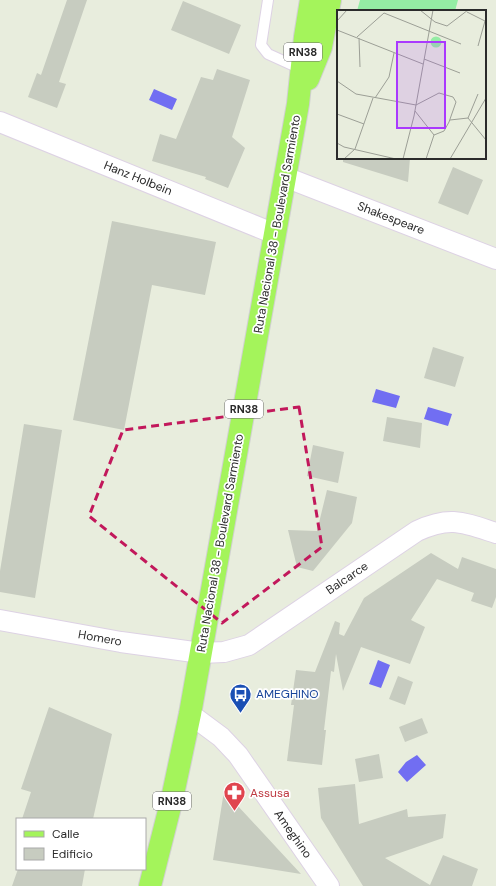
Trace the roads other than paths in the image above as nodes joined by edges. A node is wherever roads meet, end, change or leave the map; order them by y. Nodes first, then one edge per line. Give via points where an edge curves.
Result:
1 (268, 0) edge
2 (311, 0) edge
3 (330, 0) edge
4 (301, 69) junction
5 (298, 104) junction
6 (0, 122) edge
7 (285, 176) junction
8 (275, 234) junction
9 (496, 259) edge
10 (496, 533) edge
11 (0, 620) edge
12 (201, 653) junction
13 (190, 714) junction
14 (150, 886) edge
15 (329, 886) edge

1 - 4 lane via 261,45 268,54
2 - 4 main road, Ruta Nacional 38 - Boulevard Sarmiento / RN38
3 - 5 main road, Ruta Nacional 38 - Boulevard Sarmiento / RN38 via 320,47
4 - 5 main road, Ruta Nacional 38 - Boulevard Sarmiento / RN38
5 - 7 main road, Ruta Nacional 38 - Boulevard Sarmiento / RN38
6 - 8 street, Hanz Holbein
7 - 8 main road, Ruta Nacional 38 - Boulevard Sarmiento / RN38
7 - 9 street, Shakespeare
8 - 12 main road, Ruta Nacional 38 - Boulevard Sarmiento / RN38
10 - 12 street, Balcarce via 466,523 448,521 432,524 416,531 249,644 224,652
11 - 12 street, Homero via 121,642
12 - 13 main road, Ruta Nacional 38 - Boulevard Sarmiento / RN38
13 - 14 main road, Ruta Nacional 38 - Boulevard Sarmiento / RN38
13 - 15 street, Ameghino via 238,755

